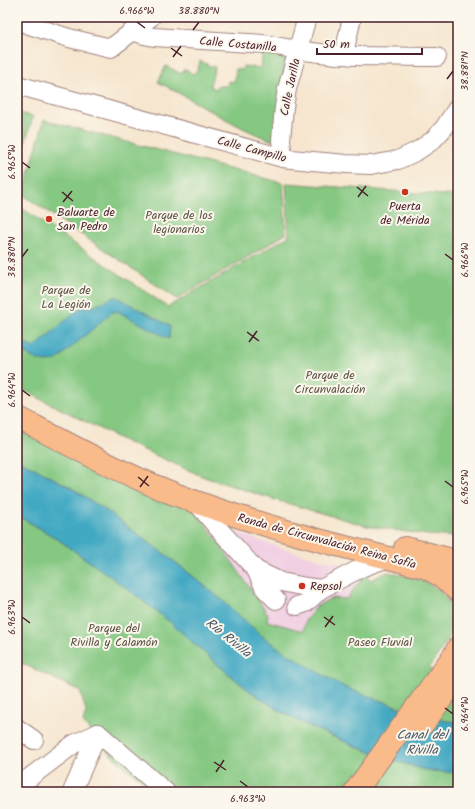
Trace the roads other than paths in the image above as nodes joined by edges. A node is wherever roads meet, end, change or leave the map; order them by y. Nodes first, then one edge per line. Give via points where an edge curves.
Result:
1 (156, 17) edge
2 (307, 17) edge
3 (352, 17) edge
4 (17, 20) edge
5 (133, 31) junction
6 (298, 50) junction
7 (342, 54) junction
8 (437, 57) dead end
9 (17, 85) edge
10 (458, 107) edge
11 (283, 158) junction
12 (17, 402) edge
13 (17, 417) edge
14 (196, 502) junction
15 (388, 558) junction
16 (458, 560) edge
17 (256, 570) junction
18 (321, 589) junction
19 (458, 591) edge
20 (276, 600) dead end
21 (297, 606) dead end
22 (455, 663) edge
23 (17, 728) edge
24 (98, 733) junction
25 (34, 740) dead end
26 (17, 787) edge
27 (72, 792) edge
28 (166, 792) edge
29 (355, 792) edge
30 (372, 792) edge

1 - 5 street
2 - 6 street, Calle Jarilla
3 - 7 street
4 - 5 street via 68,38 111,48
5 - 6 street, Calle Costanilla via 154,37 264,44
6 - 7 street, Calle Costanilla
6 - 11 street, Calle Jarilla via 284,107 281,140
7 - 8 street, Calle Costanilla
9 - 11 street, Calle Campillo
10 - 11 street, Calle Campillo via 432,141 398,160 371,165
12 - 16 main road, Ronda de Circunvalación Reina Sofía via 126,458 175,480 238,503 305,524
13 - 14 main road, Ronda de Circunvalación Reina Sofía via 122,472
14 - 15 main road, Ronda de Circunvalación Reina Sofía via 303,536
14 - 17 street
15 - 18 street via 363,567
15 - 19 main road, Ronda de Circunvalación Reina Sofía via 424,567 441,576
17 - 18 street via 281,582
17 - 20 street via 265,589
18 - 21 street via 306,603
22 - 29 main road
22 - 30 main road
23 - 25 street
24 - 26 street via 74,744
24 - 27 street
24 - 28 street

